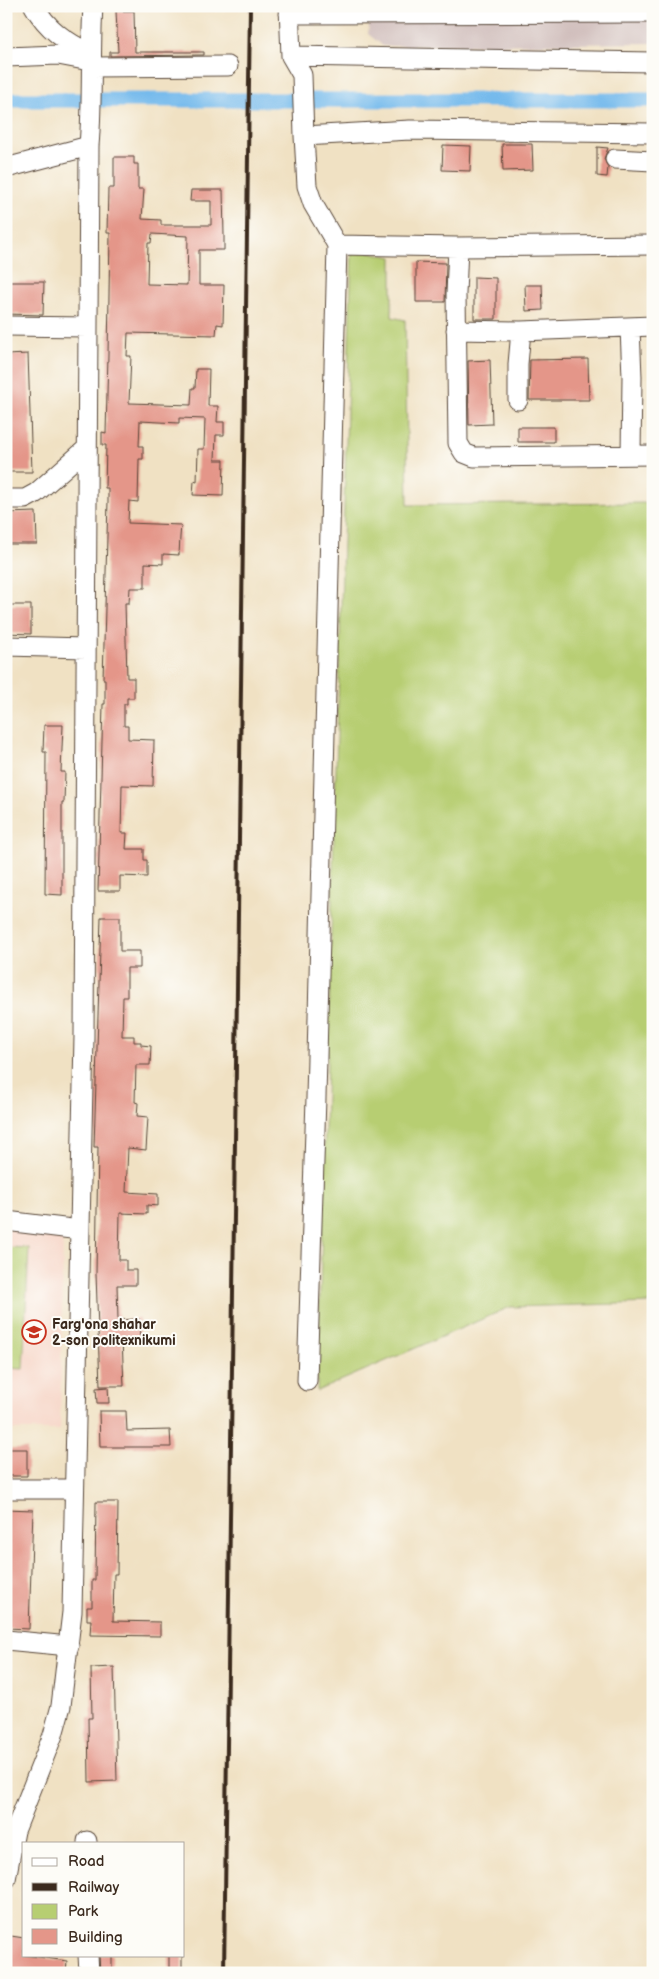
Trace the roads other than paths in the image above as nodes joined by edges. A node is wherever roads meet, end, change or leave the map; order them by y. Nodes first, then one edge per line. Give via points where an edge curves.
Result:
1 (34, 6) edge
2 (93, 6) edge
3 (289, 10) edge
4 (495, 10) edge
5 (653, 13) edge
6 (291, 56) junction
7 (6, 57) edge
8 (653, 62) edge
9 (91, 65) junction
10 (228, 66) dead end
11 (653, 133) edge
12 (304, 136) junction
13 (89, 146) junction
14 (615, 159) dead end
15 (653, 161) edge
16 (6, 168) edge
17 (337, 245) junction
18 (653, 245) edge
19 (458, 247) junction
20 (6, 326) edge
21 (653, 326) edge
22 (88, 327) junction
23 (630, 328) junction
24 (456, 330) junction
25 (521, 331) junction
26 (518, 400) dead end
27 (87, 448) junction
28 (631, 455) junction
29 (653, 455) edge
30 (6, 499) edge
31 (6, 646) edge
32 (86, 648) junction
33 (6, 1221) edge
34 (80, 1230) junction
35 (306, 1381) dead end
36 (6, 1489) edge
37 (74, 1489) junction
38 (6, 1640) edge
39 (69, 1646) junction
40 (6, 1879) edge
41 (88, 1956) edge
42 (89, 1973) edge

1 - 9 street via 42,20
2 - 9 street
3 - 4 street
3 - 6 street
4 - 5 street
6 - 8 street
6 - 12 street via 302,75
7 - 9 street via 58,54
9 - 10 street
9 - 13 street
11 - 12 street via 410,130
12 - 17 street via 307,186 312,204
13 - 16 street
13 - 22 street
14 - 15 street
17 - 19 street
17 - 35 street via 316,1108
18 - 19 street
19 - 24 street
20 - 22 street
21 - 23 street
22 - 27 street
23 - 25 street
23 - 28 street
24 - 25 street
24 - 28 street via 458,443 464,453 474,457
25 - 26 street
27 - 30 street via 25,499
27 - 32 street
28 - 29 street
31 - 32 street
32 - 34 street
33 - 34 street
34 - 37 street
36 - 37 street
37 - 39 street
38 - 39 street
39 - 40 street via 61,1706 53,1735 15,1831
41 - 42 street

